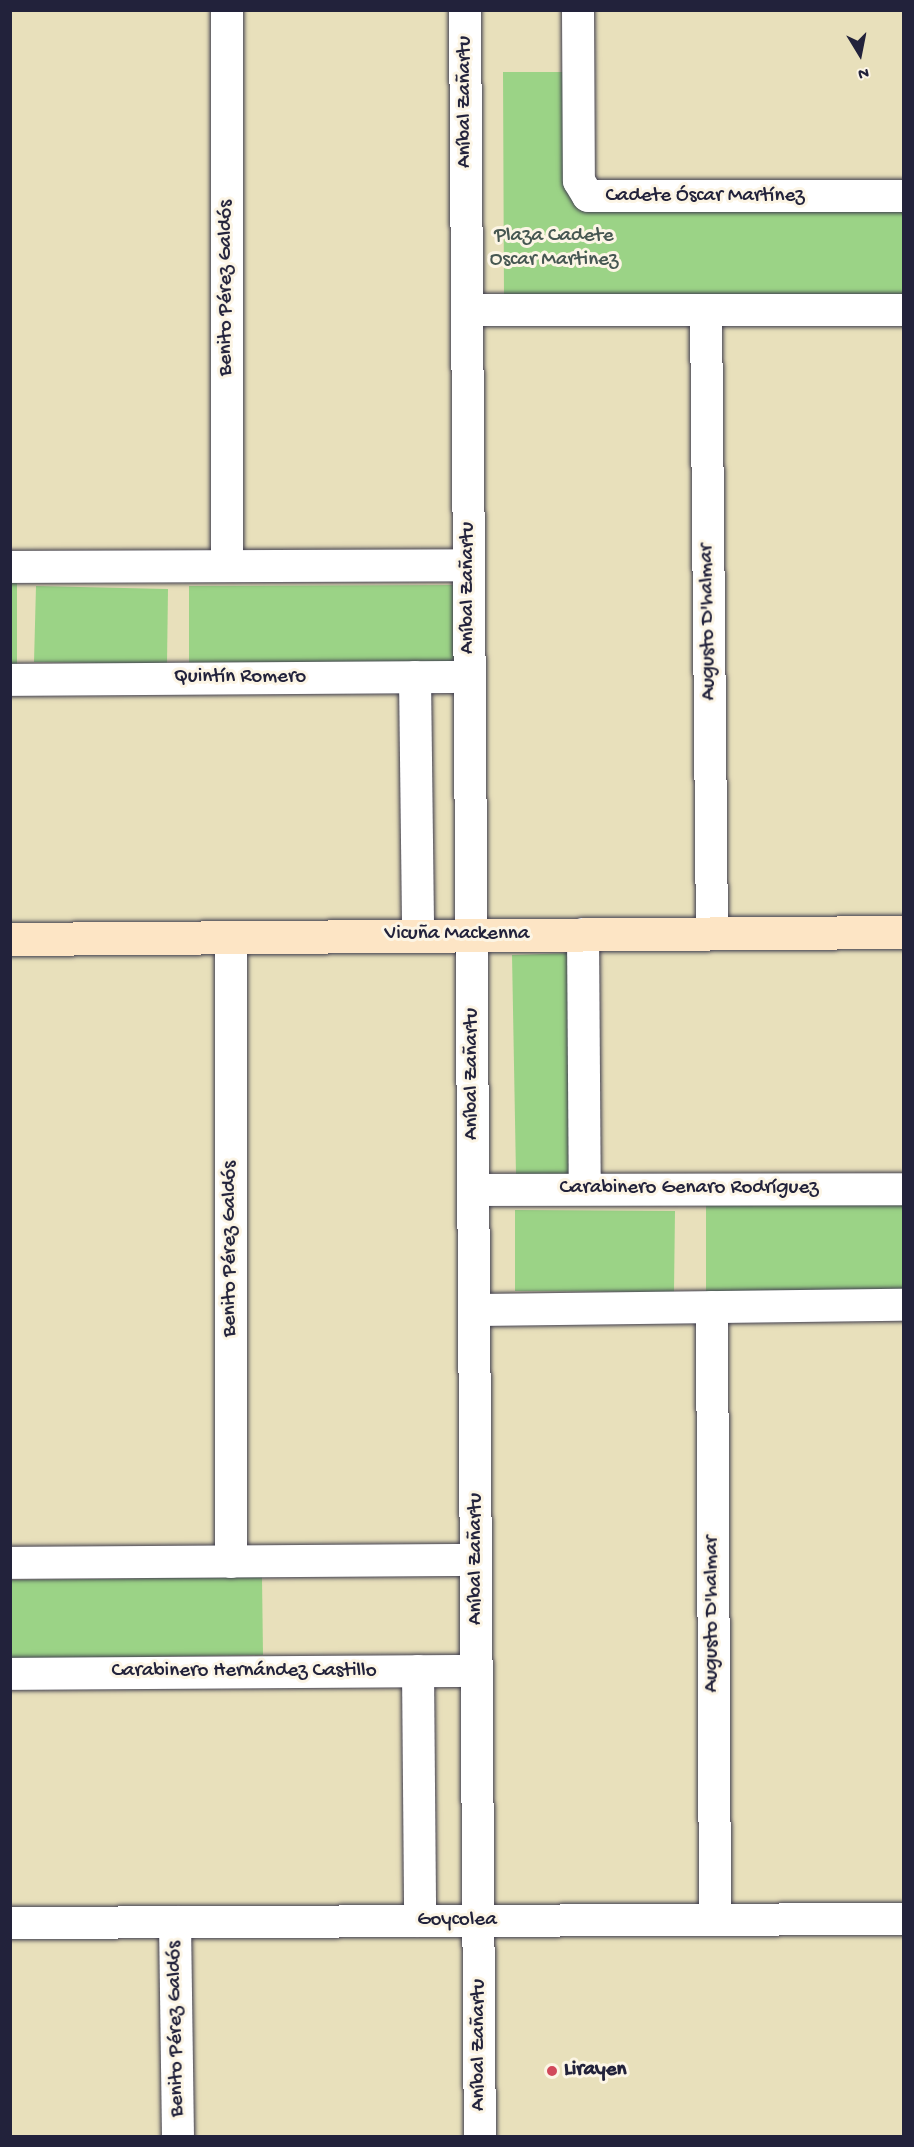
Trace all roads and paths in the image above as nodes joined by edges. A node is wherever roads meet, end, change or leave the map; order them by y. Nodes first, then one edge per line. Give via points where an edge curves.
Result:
1 (227, 10) edge
2 (465, 10) edge
3 (578, 10) edge
4 (903, 196) edge
5 (468, 310) junction
6 (706, 310) junction
7 (903, 310) edge
8 (469, 565) junction
9 (227, 566) junction
10 (10, 567) edge
11 (415, 677) junction
12 (470, 677) junction
13 (10, 680) edge
14 (903, 932) edge
15 (712, 933) junction
16 (583, 934) junction
17 (472, 935) junction
18 (418, 936) junction
19 (231, 937) junction
20 (10, 939) edge
21 (903, 1189) edge
22 (474, 1190) junction
23 (585, 1190) junction
24 (903, 1305) edge
25 (712, 1307) junction
26 (475, 1310) junction
27 (476, 1560) junction
28 (231, 1562) junction
29 (10, 1563) edge
30 (418, 1671) junction
31 (477, 1671) junction
32 (10, 1674) edge
33 (903, 1919) edge
34 (714, 1920) junction
35 (420, 1921) junction
36 (479, 1921) junction
37 (175, 1922) junction
38 (10, 1923) edge
39 (178, 2136) edge
40 (480, 2136) edge

1 - 9 street, Benito Pérez Galdós
2 - 5 street, Aníbal Zañartu
3 - 4 street, Cadete Óscar Martínez via 579,181 588,196
5 - 6 street
5 - 8 street, Aníbal Zañartu
6 - 7 street
6 - 15 street, Augusto D'halmar
8 - 9 street
8 - 12 street, Aníbal Zañartu
9 - 10 street
11 - 12 street, Quintín Romero
11 - 13 street, Quintín Romero
11 - 18 street
12 - 17 street, Aníbal Zañartu
14 - 15 main road, Vicuña Mackenna
15 - 16 main road, Vicuña Mackenna
16 - 17 main road, Vicuña Mackenna
16 - 23 street
17 - 18 main road, Vicuña Mackenna
17 - 22 street, Aníbal Zañartu
18 - 19 main road, Vicuña Mackenna
19 - 20 main road, Vicuña Mackenna
19 - 28 street, Benito Pérez Galdós
21 - 23 street, Carabinero Genaro Rodríguez
22 - 23 street, Carabinero Genaro Rodríguez
22 - 26 street, Aníbal Zañartu
24 - 25 street
25 - 26 street
25 - 34 street, Augusto D'halmar
26 - 27 street, Aníbal Zañartu
27 - 28 street
27 - 31 street, Aníbal Zañartu
28 - 29 street
30 - 31 street, Carabinero Hernández Castillo
30 - 32 street, Carabinero Hernández Castillo
30 - 35 street
31 - 36 street, Aníbal Zañartu
33 - 34 street, Goycolea
34 - 36 street, Goycolea
35 - 36 street, Goycolea
35 - 37 street, Goycolea
36 - 40 street, Aníbal Zañartu
37 - 38 street, Goycolea
37 - 39 street, Benito Pérez Galdós

